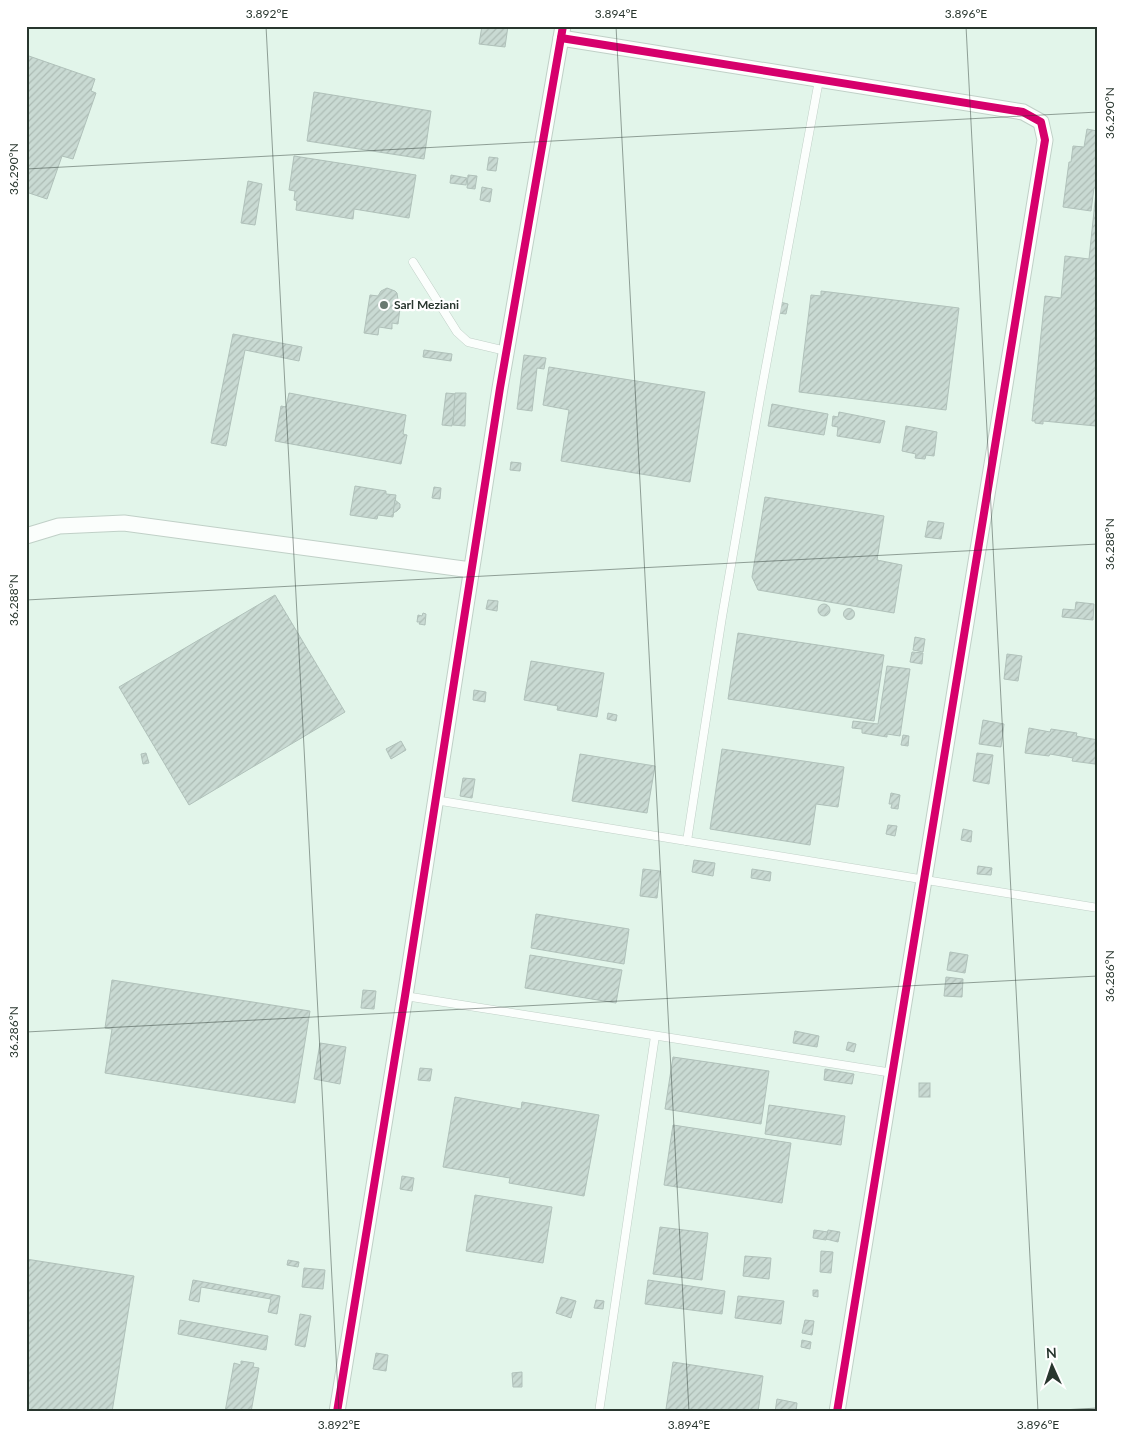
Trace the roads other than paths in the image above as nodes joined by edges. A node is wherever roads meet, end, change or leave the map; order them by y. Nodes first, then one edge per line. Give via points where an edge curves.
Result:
1 (562, 32) edge
2 (819, 80) junction
3 (413, 262) dead end
4 (506, 351) junction
5 (26, 536) edge
6 (471, 570) junction
7 (435, 800) junction
8 (687, 841) junction
9 (924, 880) junction
10 (1098, 908) edge
11 (405, 996) junction
12 (655, 1036) junction
13 (893, 1072) junction
14 (337, 1412) edge
15 (599, 1412) edge
16 (837, 1412) edge

1 - 2 street
1 - 4 street
2 - 8 lane via 759,402
2 - 9 street via 1023,112 1041,122 1045,140
3 - 4 lane via 457,332 468,342
4 - 6 street
5 - 6 street via 59,526 124,523
6 - 7 street
7 - 8 lane
7 - 11 street
8 - 9 lane
9 - 10 lane
9 - 13 street
11 - 12 lane
11 - 14 street
12 - 13 lane
12 - 15 lane
13 - 16 street

